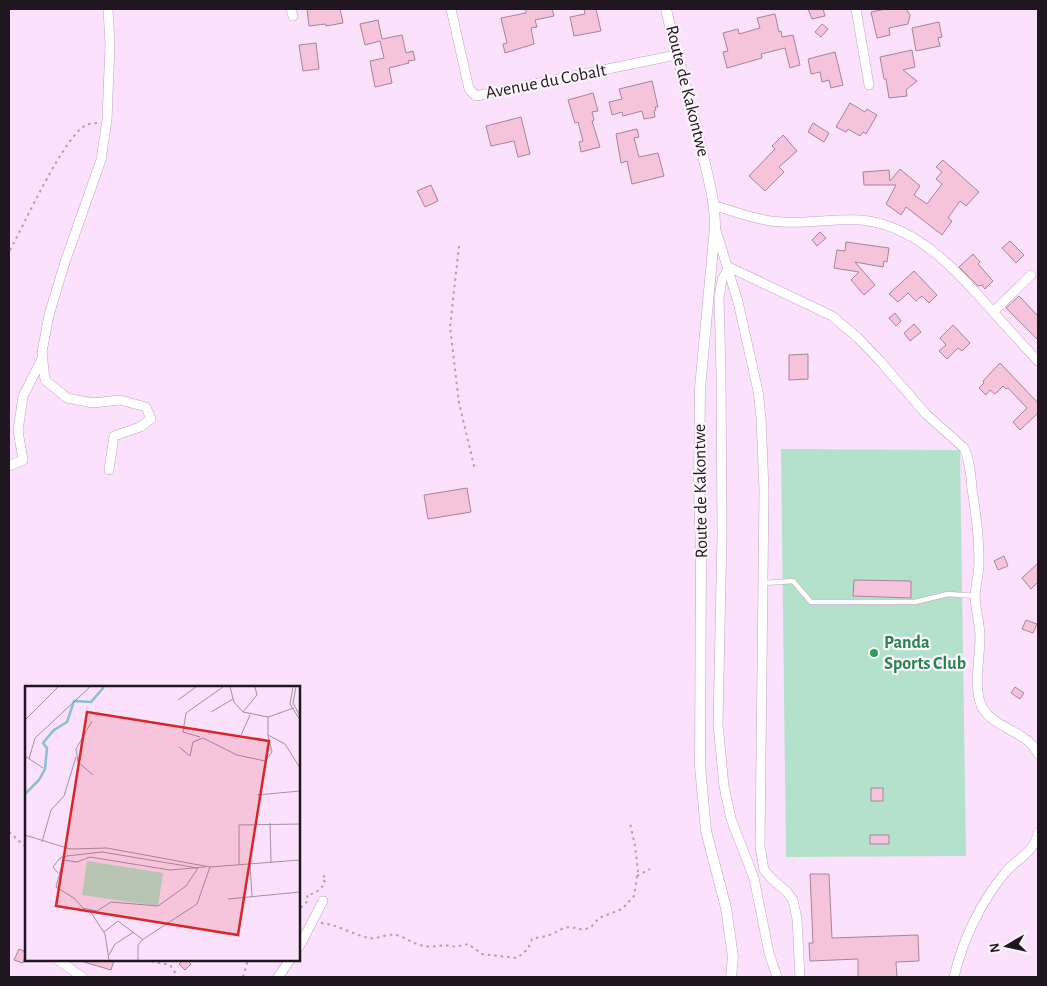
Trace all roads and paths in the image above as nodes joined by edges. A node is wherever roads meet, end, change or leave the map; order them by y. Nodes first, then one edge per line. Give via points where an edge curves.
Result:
1 (108, 9) edge
2 (451, 9) edge
3 (666, 9) edge
4 (856, 9) edge
5 (676, 55) junction
6 (869, 85) dead end
7 (107, 120) junction
8 (715, 206) junction
9 (715, 227) junction
10 (459, 246) dead end
11 (10, 250) dead end
12 (729, 267) junction
13 (1031, 275) dead end
14 (993, 312) junction
15 (43, 358) junction
16 (1038, 361) edge
17 (9, 466) edge
18 (109, 470) dead end
19 (475, 470) dead end
20 (764, 584) junction
21 (975, 596) junction
22 (1038, 754) edge
23 (630, 823) dead end
24 (9, 832) edge
25 (1038, 833) edge
26 (25, 845) edge
27 (650, 869) dead end
28 (328, 873) dead end
29 (637, 876) junction
30 (323, 901) dead end
31 (300, 911) edge
32 (311, 923) junction
33 (300, 945) edge
34 (59, 961) edge
35 (150, 961) edge
36 (248, 961) edge
37 (289, 961) edge
38 (82, 977) edge
39 (178, 977) edge
40 (243, 977) edge
41 (278, 977) edge
42 (731, 977) edge
43 (777, 977) edge
44 (800, 977) edge
45 (954, 977) edge

1 - 7 street
2 - 5 street, Avenue du Cobalt via 469,89 476,96
3 - 5 street, Route de Kakontwe
4 - 6 street
5 - 8 street, Route de Kakontwe
7 - 11 path via 86,125 71,139
7 - 15 street via 101,160 49,315
8 - 9 street, Route de Kakontwe
8 - 14 street via 762,220 863,220 885,226 920,241 938,255
9 - 12 street
9 - 42 street, Route de Kakontwe via 700,388 700,766 706,831 726,908 733,957
10 - 19 path via 450,327 459,403
12 - 20 street via 761,417
12 - 21 street via 832,316 858,338 926,414 964,448 978,542
12 - 43 street via 722,280 719,298 722,533 718,724 731,819 754,878
13 - 14 street
14 - 16 street
15 - 17 street via 23,396 18,431 23,460
15 - 18 street via 45,380 67,398 93,403 120,400 146,407 151,418 140,427 114,436
20 - 21 lane via 793,581 810,602 916,602 948,594
20 - 44 street via 760,846 764,870 793,900
21 - 22 street via 980,637 980,701 994,720 1028,740
23 - 29 path
24 - 26 path
25 - 45 street via 1036,843 1005,872 988,896 957,962
27 - 29 path
28 - 31 path via 322,878 325,882 323,887 307,895 308,901
29 - 32 path via 634,896 622,909 600,918 584,930 569,926 532,939 528,949 517,958 482,954 468,944 426,946 395,934 370,938
30 - 32 street
32 - 33 street
34 - 38 street
35 - 39 path via 170,965
36 - 40 path
37 - 41 street

